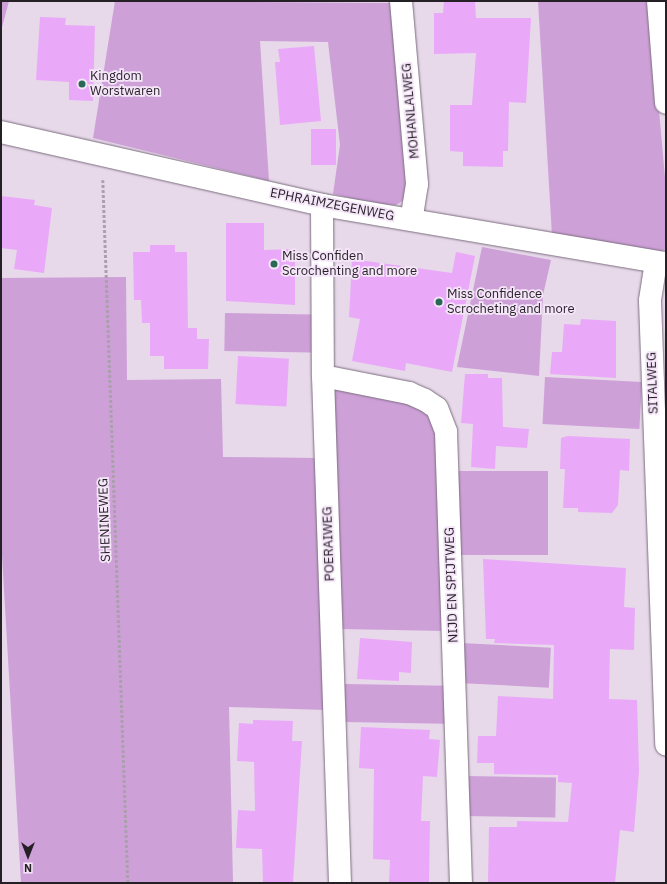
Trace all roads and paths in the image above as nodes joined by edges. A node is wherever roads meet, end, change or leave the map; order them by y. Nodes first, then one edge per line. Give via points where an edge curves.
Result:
1 (401, 1) edge
2 (658, 1) edge
3 (666, 103) edge
4 (1, 132) edge
5 (103, 157) junction
6 (322, 205) junction
7 (411, 220) junction
8 (661, 263) edge
9 (323, 376) junction
10 (666, 745) edge
11 (128, 883) edge
12 (340, 883) edge
13 (461, 883) edge

1 - 7 street, MOHANLALWEG via 417,184
2 - 3 street
4 - 5 street, EPHRAIMZEGENWEG
5 - 6 street, EPHRAIMZEGENWEG
5 - 11 path, SHENINEWEG
6 - 7 street, EPHRAIMZEGENWEG
6 - 9 street, POERAIWEG
7 - 8 street, EPHRAIMZEGENWEG
8 - 10 street, SITALWEG via 650,301
9 - 12 street, POERAIWEG
9 - 13 street, NIJD EN SPIJTWEG via 409,393 425,400 437,408 446,432

